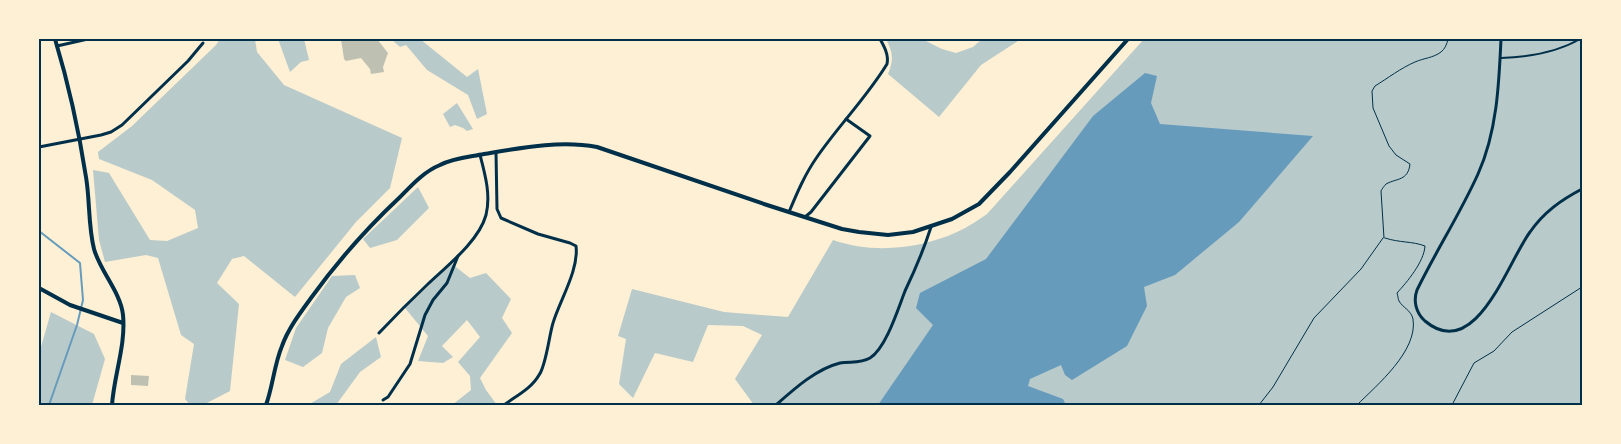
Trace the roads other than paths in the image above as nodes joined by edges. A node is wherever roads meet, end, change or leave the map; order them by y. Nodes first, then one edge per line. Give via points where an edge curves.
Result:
1 (55, 39) edge
2 (88, 39) edge
3 (880, 39) edge
4 (1128, 39) edge
5 (1502, 39) edge
6 (1580, 39) edge
7 (202, 43) dead end
8 (57, 46) junction
9 (1500, 58) junction
10 (846, 119) junction
11 (78, 138) junction
12 (39, 147) edge
13 (496, 152) junction
14 (480, 155) junction
15 (1582, 189) edge
16 (497, 190) junction
17 (488, 191) junction
18 (788, 212) junction
19 (805, 217) junction
20 (931, 227) junction
21 (460, 253) junction
22 (39, 288) edge
23 (123, 323) junction
24 (380, 333) dead end
25 (383, 400) dead end
26 (112, 405) edge
27 (266, 405) edge
28 (504, 405) edge
29 (776, 405) edge

1 - 8 street
2 - 8 street
3 - 10 street via 887,64
4 - 20 street via 979,204
5 - 9 street
6 - 9 lane via 1559,49 1524,57
7 - 11 street via 188,61 122,125 111,132
8 - 11 street
9 - 15 street via 1496,110 1478,174 1415,296 1417,311 1423,320 1449,332 1468,326 1486,308 1529,232 1548,210
10 - 18 street via 810,166
10 - 19 street via 870,136
11 - 12 street
11 - 23 street via 94,248 122,307
13 - 14 street
13 - 16 street
13 - 18 street via 554,144 583,144
14 - 17 street
14 - 27 street via 439,165 418,180 365,231 333,268 296,320 282,346
16 - 17 street
16 - 28 street via 497,209 501,218 570,243 576,246 577,253 553,322 540,374
17 - 21 street via 482,226
18 - 19 street
19 - 20 street via 842,229 874,234 900,234
20 - 29 street via 878,350 863,361 840,363 818,373
21 - 24 street
21 - 25 street via 447,283 425,315 410,364
22 - 23 street via 70,305
23 - 26 street

